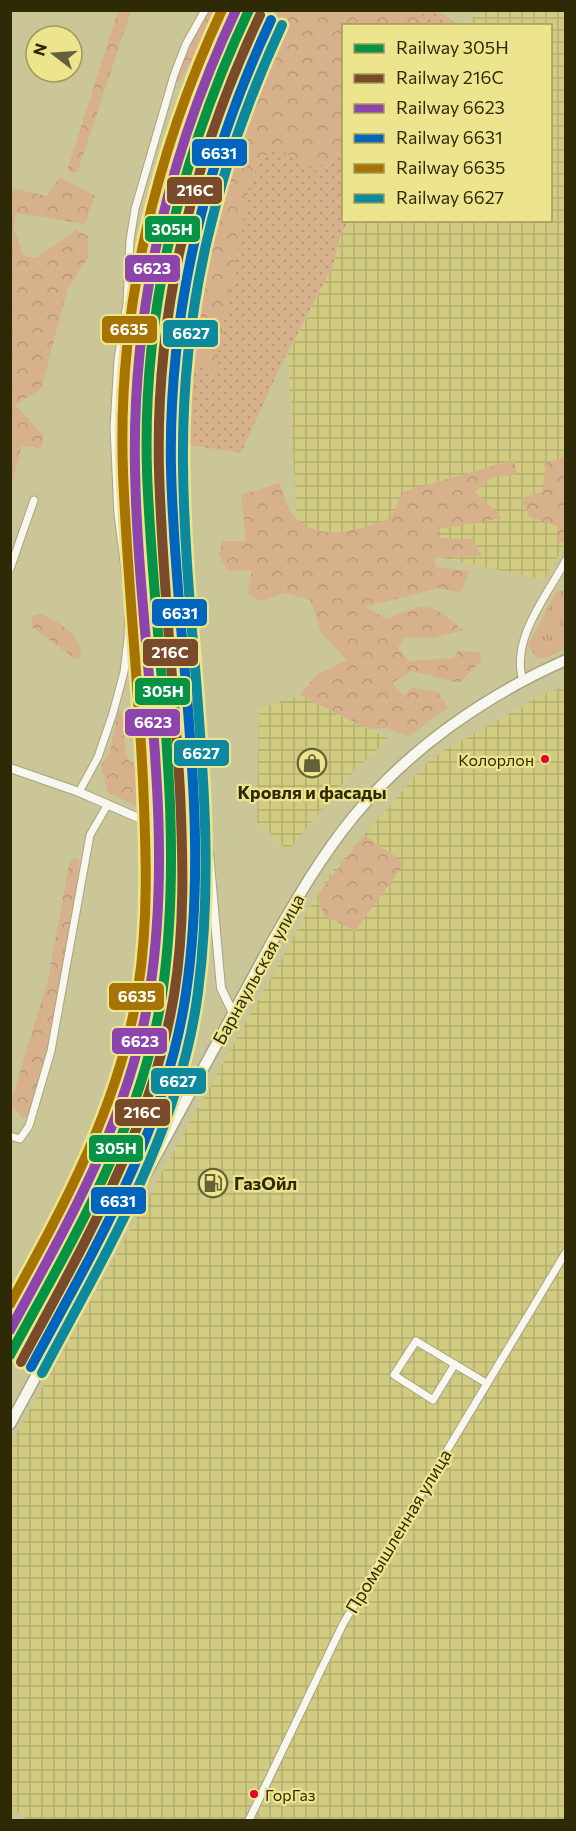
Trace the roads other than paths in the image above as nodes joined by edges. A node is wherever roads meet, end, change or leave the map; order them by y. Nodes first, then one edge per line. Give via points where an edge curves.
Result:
1 (205, 10) edge
2 (34, 500) dead end
3 (566, 560) edge
4 (10, 569) edge
5 (566, 660) edge
6 (523, 681) junction
7 (10, 768) edge
8 (79, 792) junction
9 (108, 804) junction
10 (233, 1013) junction
11 (10, 1136) edge
12 (566, 1252) edge
13 (455, 1364) junction
14 (486, 1383) junction
15 (10, 1424) edge
16 (249, 1821) edge

1 - 8 street via 174,75 135,209 130,240 114,428 118,513 129,600 128,639 113,713 98,757
2 - 4 street
3 - 6 street via 527,630 519,668
5 - 6 highway, Барнаульская улица
6 - 10 highway, Барнаульская улица via 435,739 389,778 355,814 315,868
7 - 8 street
8 - 9 street
9 - 10 street via 141,819 188,823 201,836 209,853 221,988
9 - 11 street via 90,835 54,1040 32,1117 20,1139
10 - 15 highway, Барнаульская улица
12 - 14 street, Промышленная улица
13 - 13 street via 416,1341 394,1375 433,1400
13 - 14 street
14 - 16 street, Промышленная улица via 343,1624

